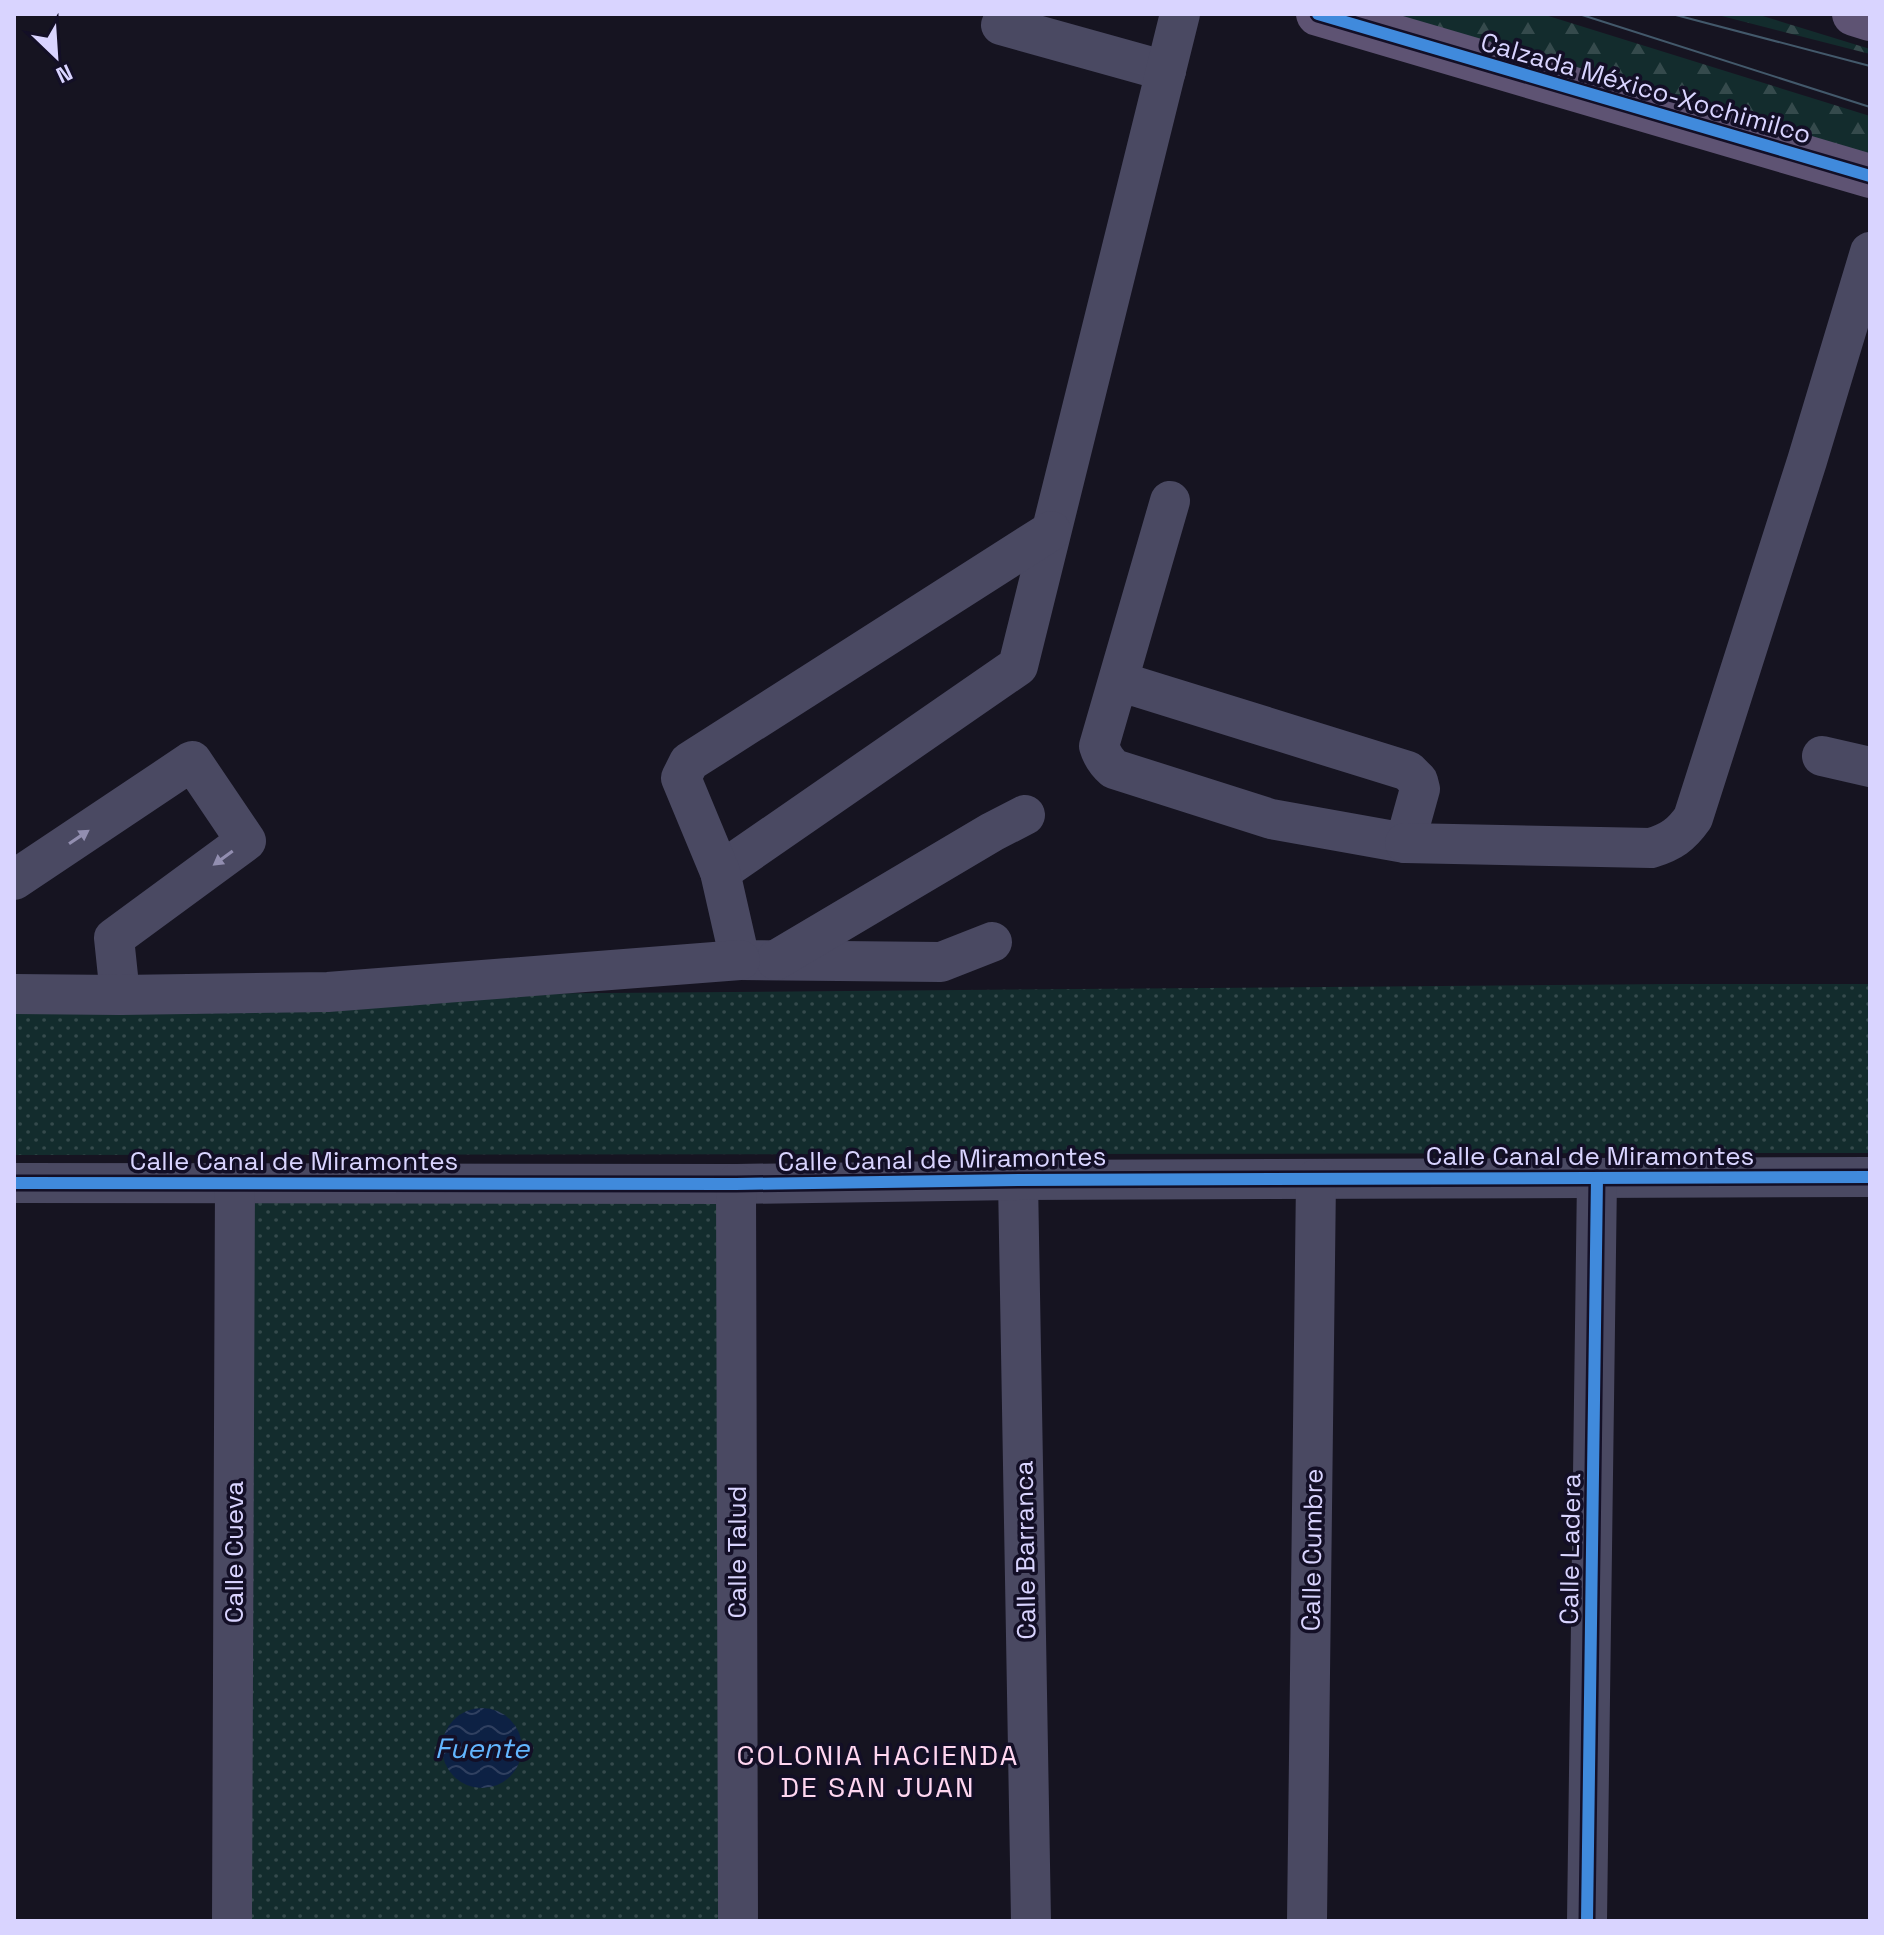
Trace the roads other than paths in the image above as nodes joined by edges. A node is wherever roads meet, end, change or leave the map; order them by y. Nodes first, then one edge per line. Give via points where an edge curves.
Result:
1 (1180, 14) edge
2 (1318, 14) edge
3 (1854, 14) edge
4 (1870, 19) edge
5 (1001, 25) dead end
6 (1166, 71) junction
7 (1870, 176) edge
8 (1870, 252) edge
9 (1170, 501) dead end
10 (1051, 531) junction
11 (1118, 681) junction
12 (1822, 756) dead end
13 (1870, 767) edge
14 (1025, 815) dead end
15 (1405, 843) junction
16 (720, 872) junction
17 (14, 880) edge
18 (992, 942) dead end
19 (758, 960) junction
20 (14, 994) edge
21 (120, 995) junction
22 (1870, 1177) edge
23 (1597, 1178) junction
24 (1316, 1179) junction
25 (1018, 1180) junction
26 (235, 1182) junction
27 (14, 1183) edge
28 (736, 1184) junction
29 (232, 1921) edge
30 (738, 1921) edge
31 (1031, 1921) edge
32 (1307, 1921) edge
33 (1587, 1921) edge

1 - 6 street
2 - 7 main road, Calzada México-Xochimilco
3 - 4 main road
5 - 6 street
6 - 10 street
8 - 15 street via 1693,818 1682,833 1651,848
9 - 11 street
10 - 16 street via 1018,666
10 - 16 street via 689,762 681,778
11 - 15 street via 1408,771 1420,789
11 - 15 street via 1099,746 1114,769 1271,819
12 - 13 street
14 - 19 street
16 - 19 street
17 -> 21 street via 192,761 246,841 114,938
18 - 19 street via 941,962
19 - 21 street via 328,992
20 - 21 street
22 - 23 street, Calle Canal de Miramontes
23 - 24 street, Calle Canal de Miramontes
23 - 33 street, Calle Ladera
24 - 25 street, Calle Canal de Miramontes
24 - 32 street, Calle Cumbre
25 - 28 street, Calle Canal de Miramontes
25 - 31 street, Calle Barranca
26 - 27 street, Calle Canal de Miramontes
26 - 28 street, Calle Canal de Miramontes
26 - 29 street, Calle Cueva
28 - 30 street, Calle Talud

